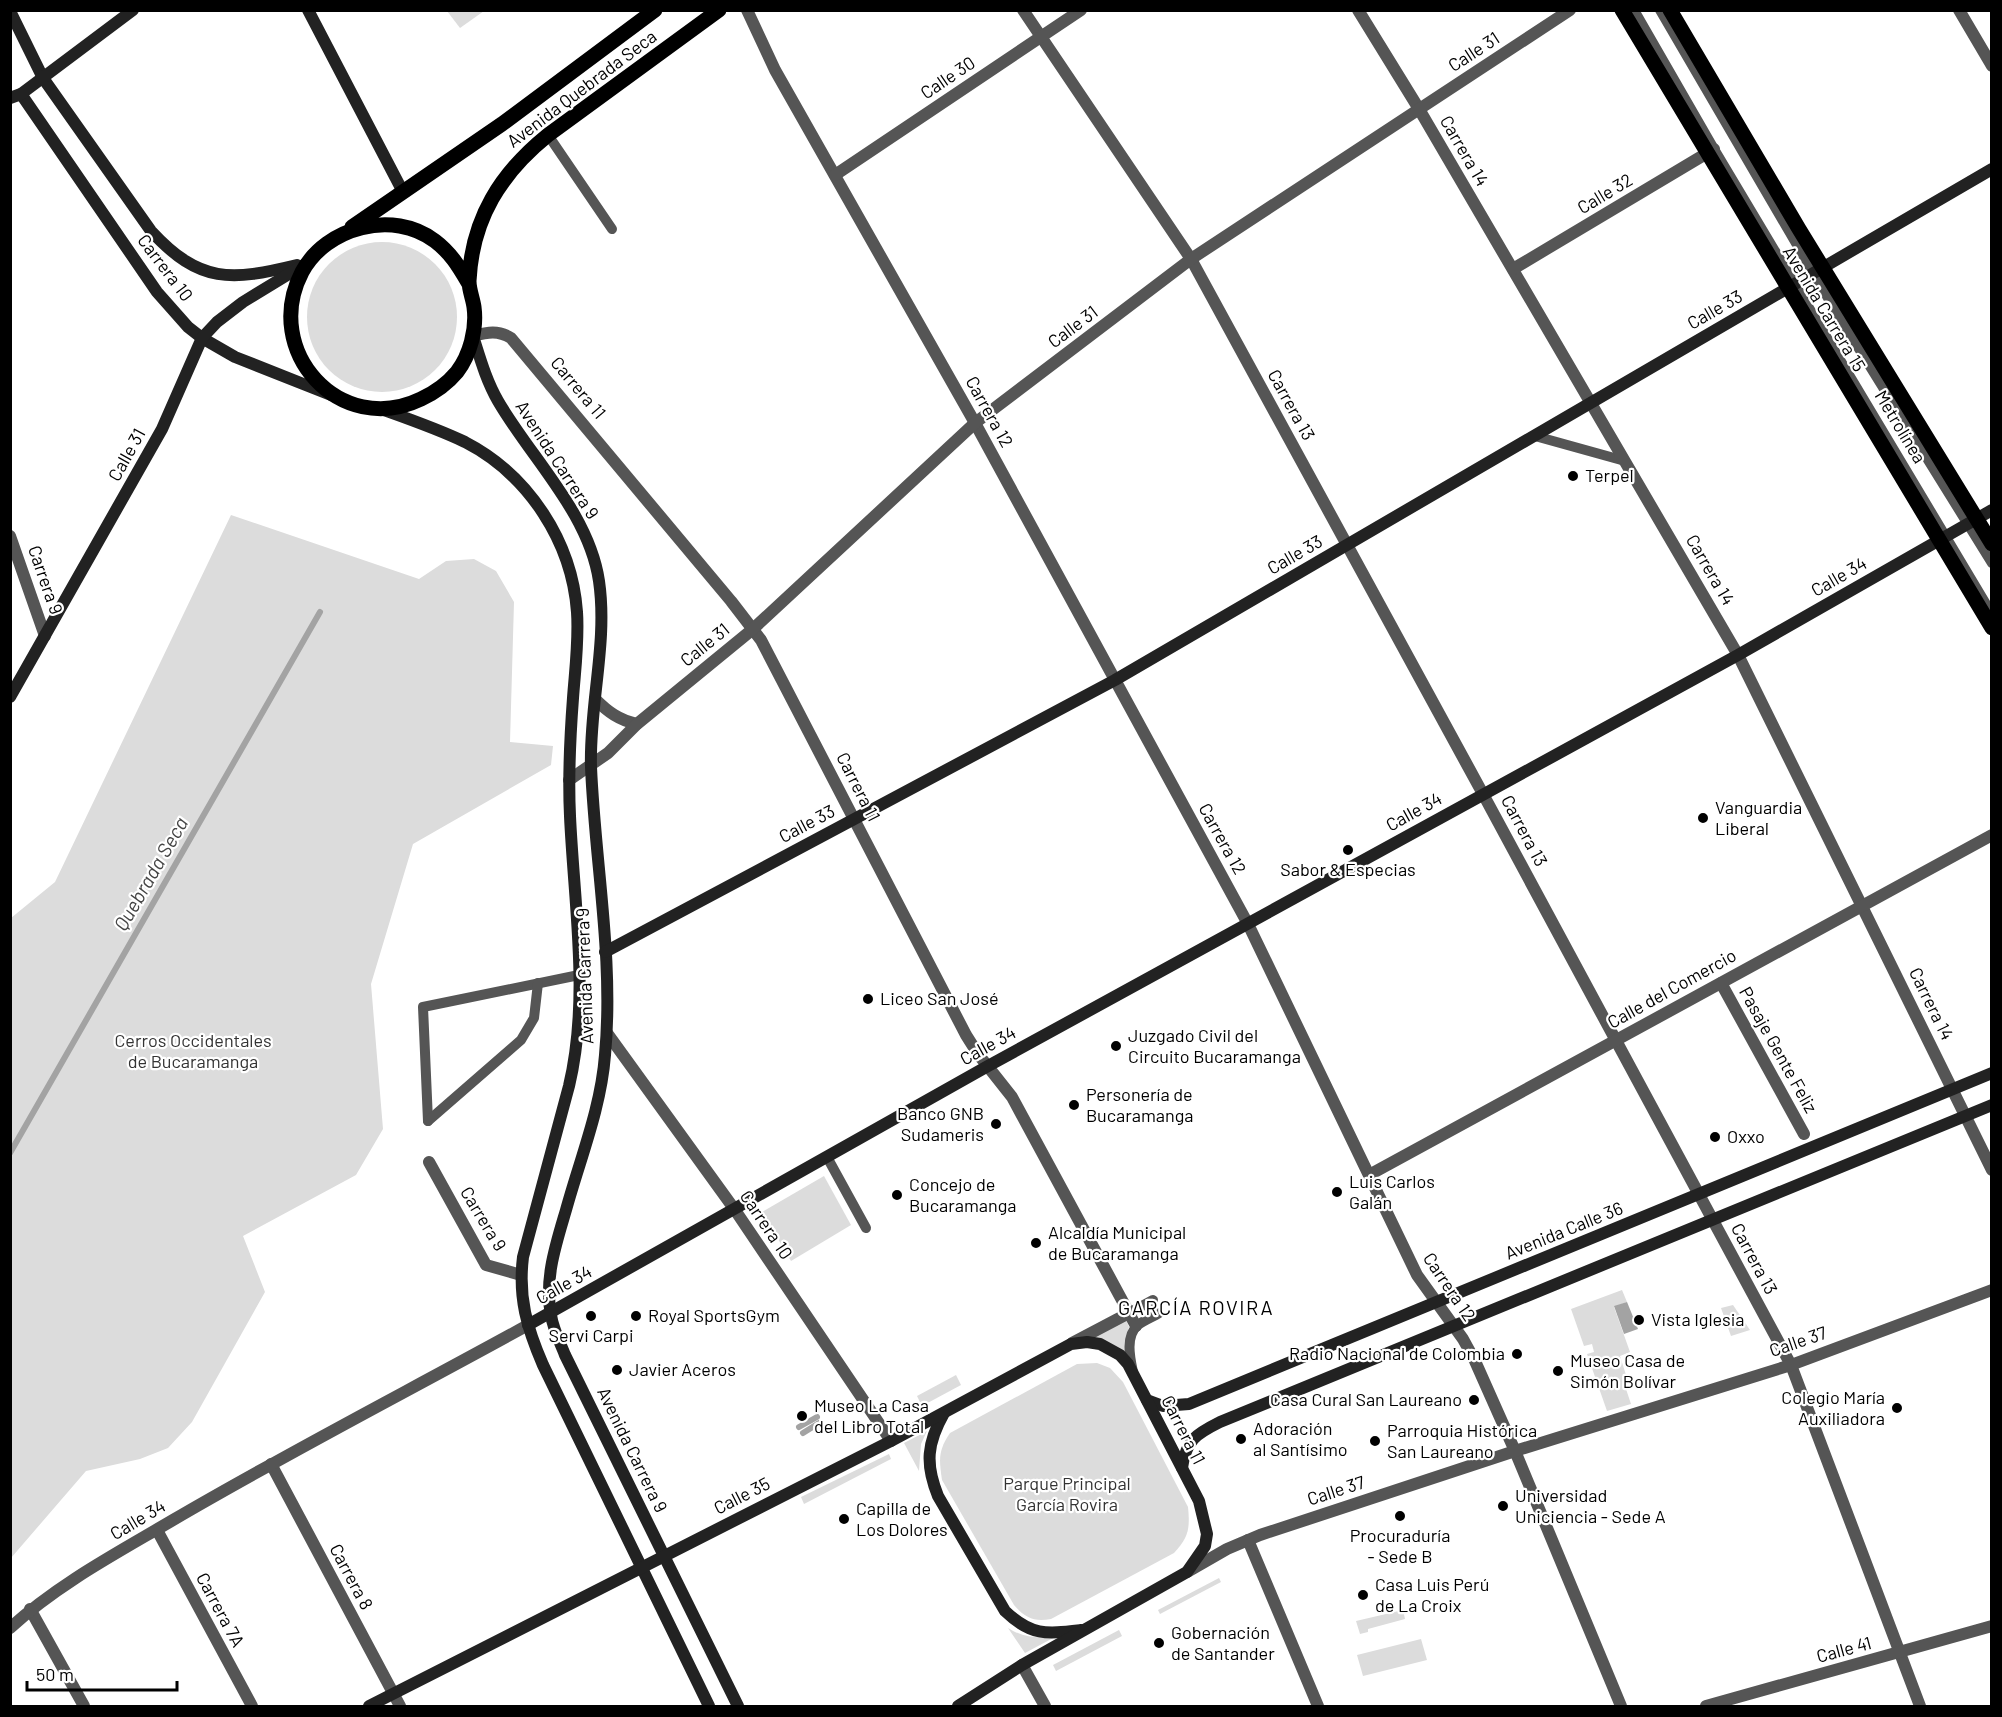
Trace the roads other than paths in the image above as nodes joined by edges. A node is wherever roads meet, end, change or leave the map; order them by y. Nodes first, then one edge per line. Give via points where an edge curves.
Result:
1 (133, 10) edge
2 (308, 10) edge
3 (655, 10) edge
4 (719, 10) edge
5 (747, 10) edge
6 (1023, 10) edge
7 (1081, 10) edge
8 (1358, 10) edge
9 (1570, 10) edge
10 (1622, 10) edge
11 (1634, 10) edge
12 (1660, 10) edge
13 (1670, 10) edge
14 (1959, 10) edge
15 (10, 11) edge
16 (1040, 38) junction
17 (1992, 66) edge
18 (43, 78) junction
19 (16, 96) edge
20 (1419, 109) junction
21 (549, 135) junction
22 (1711, 151) junction
23 (1992, 169) edge
24 (835, 175) junction
25 (403, 192) junction
26 (612, 229) dead end
27 (340, 235) junction
28 (1191, 259) junction
29 (307, 263) junction
30 (1513, 269) junction
31 (1819, 270) junction
32 (469, 284) junction
33 (1792, 286) junction
34 (473, 336) junction
35 (202, 338) junction
36 (336, 397) junction
37 (1591, 403) junction
38 (380, 409) junction
39 (975, 423) junction
40 (1535, 436) junction
41 (1625, 461) junction
42 (1992, 510) edge
43 (1972, 521) junction
44 (10, 536) edge
45 (1943, 538) junction
46 (1992, 544) edge
47 (1347, 545) junction
48 (1992, 562) edge
49 (1992, 613) edge
50 (1992, 628) edge
51 (753, 629) junction
52 (45, 636) junction
53 (1738, 654) junction
54 (1115, 680) junction
55 (10, 697) edge
56 (595, 699) junction
57 (638, 724) junction
58 (591, 766) junction
59 (569, 780) junction
60 (1483, 794) junction
61 (854, 819) junction
62 (1992, 835) edge
63 (1862, 905) junction
64 (1248, 924) junction
65 (605, 952) junction
66 (579, 975) junction
67 (538, 983) junction
68 (1721, 983) junction
69 (607, 1033) junction
70 (1616, 1040) junction
71 (988, 1066) junction
72 (1992, 1073) edge
73 (1952, 1089) junction
74 (1992, 1105) edge
75 (1965, 1116) junction
76 (1803, 1134) dead end
77 (827, 1157) junction
78 (429, 1162) dead end
79 (1992, 1170) edge
80 (1369, 1175) junction
81 (1699, 1195) junction
82 (735, 1209) junction
83 (1713, 1220) junction
84 (866, 1228) dead end
85 (521, 1275) junction
86 (1992, 1290) edge
87 (1153, 1300) dead end
88 (1435, 1303) junction
89 (1129, 1313) junction
90 (1159, 1313) dead end
91 (550, 1314) junction
92 (528, 1325) junction
93 (1136, 1326) junction
94 (1454, 1326) junction
95 (1071, 1344) junction
96 (1791, 1365) junction
97 (1134, 1375) junction
98 (1147, 1401) junction
99 (945, 1412) junction
100 (891, 1441) junction
101 (1515, 1451) junction
102 (271, 1464) junction
103 (1182, 1468) junction
104 (157, 1530) junction
105 (1248, 1540) junction
106 (664, 1556) junction
107 (642, 1568) junction
108 (1187, 1572) junction
109 (30, 1609) junction
110 (1992, 1626) edge
111 (10, 1628) edge
112 (1085, 1630) junction
113 (1899, 1653) junction
114 (1022, 1665) junction
115 (393, 1694) junction
116 (84, 1707) edge
117 (252, 1707) edge
118 (369, 1707) edge
119 (400, 1707) edge
120 (709, 1707) edge
121 (738, 1707) edge
122 (958, 1707) edge
123 (1046, 1707) edge
124 (1318, 1707) edge
125 (1621, 1707) edge
126 (1706, 1707) edge
127 (1920, 1707) edge

1 - 18 street
2 - 25 street
3 - 25 main road, Avenida Quebrada Seca
4 - 21 main road, Avenida Quebrada Seca
5 - 24 street, Carrera 12 via 775,70
6 - 16 street, Carrera 13
7 - 16 street, Calle 30
8 - 20 street, Carrera 14
9 - 20 street, Calle 31
10 - 22 main road, Avenida Carrera 15
11 - 22 lane
12 - 31 lane
13 - 31 main road, Avenida Carrera 15
14 - 17 street
15 - 18 street, Carrera 10
16 - 24 street, Calle 30
16 - 28 street, Carrera 13
18 - 19 street
18 - 29 street, Carrera 10 via 151,231 187,264 229,276 254,275
19 - 35 street, Carrera 10 via 157,292
20 - 28 street, Calle 31
20 - 30 street, Carrera 14
21 - 26 lane
21 - 32 main road, Avenida Quebrada Seca via 511,169 492,198 474,242
22 - 30 street, Calle 32
22 - 33 main road, Avenida Carrera 15
23 - 31 street, Calle 33
24 - 39 street, Carrera 12
25 - 27 main road, Avenida Quebrada Seca
27 - 29 main road
27 - 32 main road via 380,225 408,228 434,240 455,259
28 - 39 street, Calle 31
28 - 47 street, Carrera 13
29 - 35 street, Calle 31 via 243,302
29 - 36 main road via 295,286 290,307 291,329 306,369
30 - 37 street, Carrera 14
31 - 33 street, Calle 33
31 - 43 main road, Avenida Carrera 15
32 - 34 main road via 475,310
33 - 37 street, Calle 33
33 - 45 main road, Avenida Carrera 15
34 - 38 main road via 457,372 435,392 409,405
34 - 51 street, Carrera 11 via 502,332 511,338
34 - 56 street, Avenida Carrera 9 via 491,388 560,491 582,529 596,565 602,633
35 - 36 street, Carrera 10 via 235,357
35 - 52 street, Calle 31 via 162,429
36 - 38 main road
37 - 40 street, Calle 33
37 - 41 street, Carrera 14
38 - 59 street, Avenida Carrera 9 via 465,442 489,457 526,489 558,540 569,570 577,614
39 - 51 street, Calle 31
39 - 54 street, Carrera 12
40 - 41 lane
40 - 47 street, Calle 33
41 - 53 street, Carrera 14
42 - 43 street, Calle 34
43 - 45 street, Calle 34
43 - 46 main road, Avenida Carrera 15
43 - 48 lane
44 - 52 street, Carrera 9
45 - 49 lane
45 - 50 main road, Avenida Carrera 15
45 - 53 street, Calle 34
47 - 54 street, Calle 33
47 - 60 street, Carrera 13
51 - 57 street, Calle 31
51 - 61 street, Carrera 11
52 - 55 street, Calle 31
53 - 60 street, Calle 34
53 - 63 street, Carrera 14
54 - 61 street, Calle 33
54 - 64 street, Carrera 12
56 - 57 street via 617,718
56 - 58 street, Avenida Carrera 9
57 - 58 street, Calle 31
58 - 59 street, Calle 31
58 - 65 street, Avenida Carrera 9
59 - 66 street, Avenida Carrera 9
60 - 64 street, Calle 34
60 - 70 street, Carrera 13
61 - 65 street, Calle 33
61 - 71 street, Carrera 11 via 966,1035
62 - 63 street, Calle del Comercio
63 - 68 street, Calle del Comercio
63 - 73 street, Carrera 14
64 - 71 street, Calle 34
64 - 80 street, Carrera 12
65 - 69 street, Avenida Carrera 9
66 - 67 lane
66 - 85 street, Avenida Carrera 9 via 575,1059
67 - 67 lane via 423,1007 428,1121 521,1040 534,1018
68 - 70 street, Calle del Comercio
68 - 76 street, Pasaje Gente Feliz
69 - 82 street, Carrera 10
69 - 91 street, Avenida Carrera 9 via 597,1103 552,1257
70 - 80 street, Calle del Comercio
70 - 81 street, Carrera 13
71 - 77 street, Calle 34
71 - 89 street, Carrera 11 via 1012,1097
72 - 73 street, Avenida Calle 36
73 - 75 street, Carrera 14
73 - 81 street, Avenida Calle 36
74 - 75 street
75 - 79 street, Carrera 14
75 - 83 street
77 - 82 street, Calle 34
77 - 84 lane
78 - 85 street, Carrera 9 via 486,1265
80 - 88 street, Carrera 12 via 1417,1275
81 - 83 street, Carrera 13
81 - 88 street, Avenida Calle 36
82 - 91 street, Calle 34
82 - 100 street, Carrera 10
83 - 94 street
83 - 96 street, Carrera 13
85 - 92 street, Avenida Carrera 9
86 - 96 street, Calle 37
87 - 89 lane
88 - 94 street, Carrera 12
88 - 98 street, Avenida Calle 36 via 1189,1404 1163,1406
89 - 93 street, Carrera 11
89 - 95 street, Calle 35
90 - 93 lane
91 - 92 street, Calle 34
91 - 106 street, Avenida Carrera 9 via 565,1355
92 - 102 street, Calle 34
92 - 107 street, Avenida Carrera 9 via 543,1365
93 - 97 lane via 1129,1352
94 - 101 street, Carrera 12 via 1475,1361
94 - 103 street via 1212,1426 1192,1439
95 - 97 street, Carrera 11 via 1086,1342 1106,1347 1120,1355
95 - 99 street, Calle 35
96 - 101 street, Calle 37
96 - 113 street, Carrera 13
97 - 98 street, Carrera 11
98 - 103 street, Carrera 11
99 - 100 street, Calle 35
99 - 112 street via 929,1450 931,1477 938,1496 1005,1611 1031,1630
100 - 106 street, Calle 35
101 - 105 street, Calle 37
101 - 125 street, Carrera 12
102 - 104 street, Calle 34
102 - 115 street, Carrera 8
103 - 108 street, Carrera 11 via 1199,1501 1207,1534 1205,1546
104 - 109 street, Calle 34
104 - 117 street, Carrera 7A
105 - 108 street, Calle 37
105 - 124 street
106 - 107 street, Calle 35
106 - 121 street, Avenida Carrera 9
107 - 115 street, Calle 35
107 - 120 street, Avenida Carrera 9
108 - 112 street, Calle 37
109 - 111 street, Calle 34
109 - 116 street
110 - 113 street, Calle 41
112 - 114 street, Calle 37
113 - 126 street, Calle 41
113 - 127 street, Carrera 13
114 - 122 street, Calle 37
114 - 123 street
115 - 118 street, Calle 35
115 - 119 street, Carrera 8

